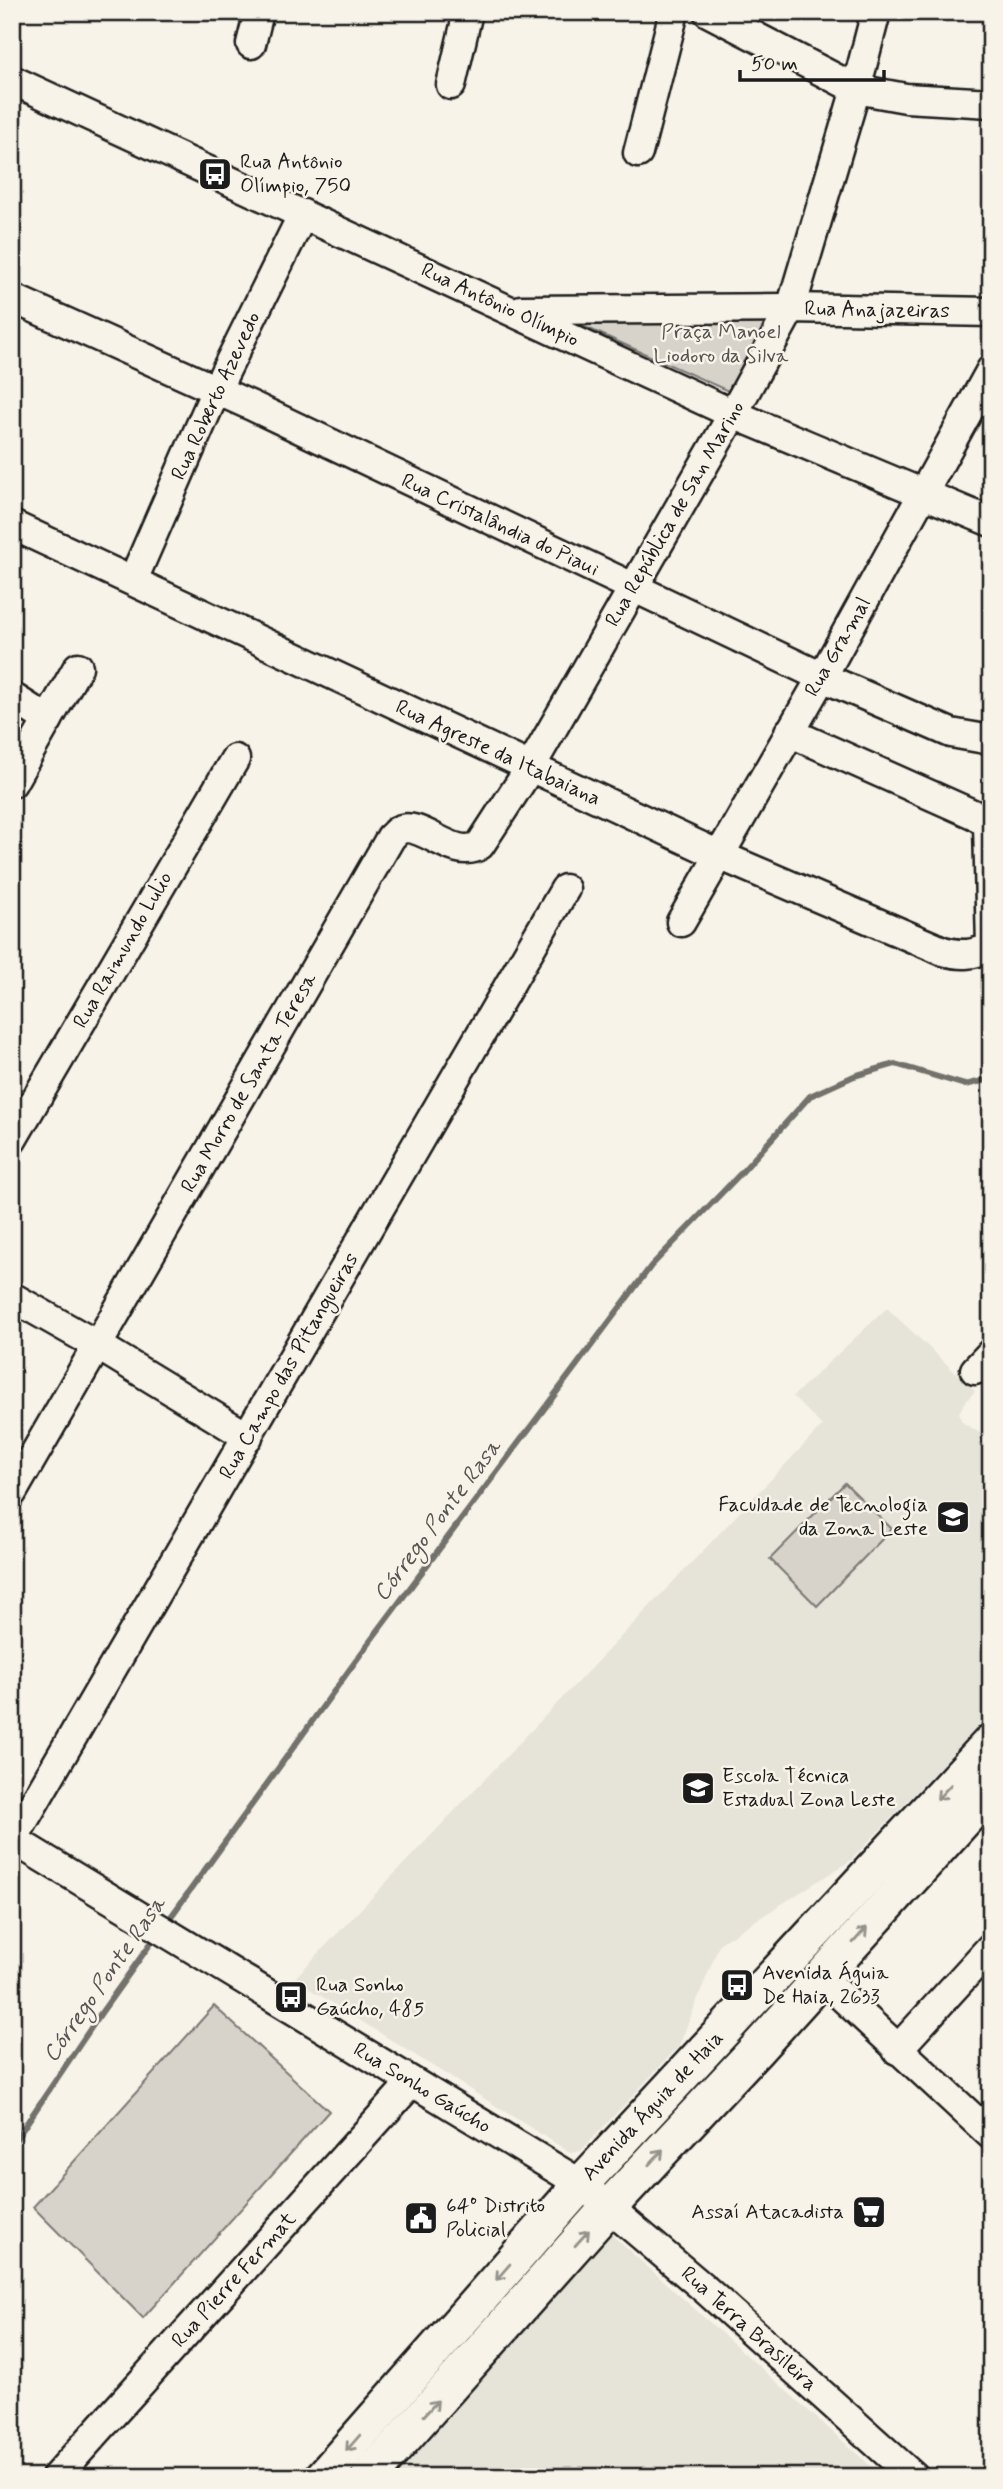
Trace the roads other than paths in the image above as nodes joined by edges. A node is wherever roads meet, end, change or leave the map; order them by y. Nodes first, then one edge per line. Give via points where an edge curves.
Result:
1 (260, 12) edge
2 (468, 12) edge
3 (674, 12) edge
4 (708, 12) edge
5 (876, 12) edge
6 (251, 44) dead end
7 (12, 80) edge
8 (451, 85) dead end
9 (856, 89) junction
10 (991, 103) edge
11 (638, 153) dead end
12 (303, 214) junction
13 (12, 298) edge
14 (792, 308) junction
15 (512, 310) junction
16 (991, 312) edge
17 (991, 370) edge
18 (216, 390) junction
19 (733, 414) junction
20 (925, 494) junction
21 (991, 522) edge
22 (12, 525) edge
23 (133, 580) junction
24 (633, 588) junction
25 (78, 667) dead end
26 (822, 677) junction
27 (12, 697) edge
28 (48, 720) junction
29 (789, 732) junction
30 (991, 740) edge
31 (235, 759) dead end
32 (530, 768) junction
33 (12, 783) edge
34 (719, 855) junction
35 (565, 889) dead end
36 (681, 922) dead end
37 (991, 947) edge
38 (12, 1140) edge
39 (12, 1297) edge
40 (97, 1345) junction
41 (247, 1437) junction
42 (12, 1493) edge
43 (991, 1742) edge
44 (991, 1790) edge
45 (13, 1840) edge
46 (991, 1948) edge
47 (822, 1978) junction
48 (897, 2050) junction
49 (412, 2082) junction
50 (985, 2119) edge
51 (581, 2184) junction
52 (609, 2207) junction
53 (56, 2477) edge
54 (323, 2477) edge
55 (369, 2477) edge
56 (914, 2477) edge

1 - 6 street
2 - 8 street
3 - 11 street
4 - 9 street
5 - 9 street, Rua República de San Marino
7 - 12 street, Rua Antônio Olímpio
9 - 10 street via 906,98
9 - 14 street, Rua República de San Marino
12 - 15 street, Rua Antônio Olímpio
12 - 18 street, Rua Roberto Azevedo
13 - 18 street, Rua Cristalândia do Piaui
14 - 15 street, Rua Anajazeiras
14 - 16 street, Rua Anajazeiras
14 - 19 street, Rua República de San Marino
15 - 19 street, Rua Antônio Olímpio
17 - 20 street, Rua Gramal
18 - 23 street, Rua Roberto Azevedo
18 - 24 street, Rua Cristalândia do Piaui
19 - 20 street, Rua Antônio Olímpio
19 - 24 street, Rua República de San Marino
20 - 21 street, Rua Antônio Olímpio
20 - 26 street, Rua Gramal
22 - 23 street, Rua Agreste da Itabaiana
23 - 32 street, Rua Agreste da Itabaiana
24 - 26 street, Rua Cristalândia do Piaui
24 - 32 street, Rua República de San Marino
25 - 28 street
26 - 29 street, Rua Gramal
26 - 30 street, Rua Cristalândia do Piaui via 951,733
27 - 28 street
28 - 33 street
29 - 34 street, Rua Gramal
29 - 37 street via 988,824
31 - 38 street, Rua Raimundo Lulio
32 - 34 street, Rua Agreste da Itabaiana
32 - 40 street, Rua Morro de Santa Teresa via 474,849 463,850 410,828 391,837
34 - 36 street, Rua Gramal
34 - 37 street, Rua Agreste da Itabaiana via 943,951 975,954
35 - 41 street, Rua Campo das Pitangueiras
39 - 40 street
40 - 41 street
40 - 42 street, Rua Morro de Santa Teresa
41 - 45 street, Rua Campo das Pitangueiras
43 -> 51 main road, Avenida Águia de Haia
47 -> 44 main road, Avenida Águia de Haia
45 - 49 street, Rua Sonho Gaúcho
46 - 48 street
47 - 48 street
52 -> 47 main road, Avenida Águia de Haia
48 - 50 street
49 - 51 street, Rua Sonho Gaúcho
49 - 53 street, Rua Pierre Fermat
51 - 52 street, Rua Terra Brasileira
51 -> 54 main road, Avenida Águia de Haia
55 -> 52 main road, Avenida Águia de Haia
52 - 56 street, Rua Terra Brasileira

